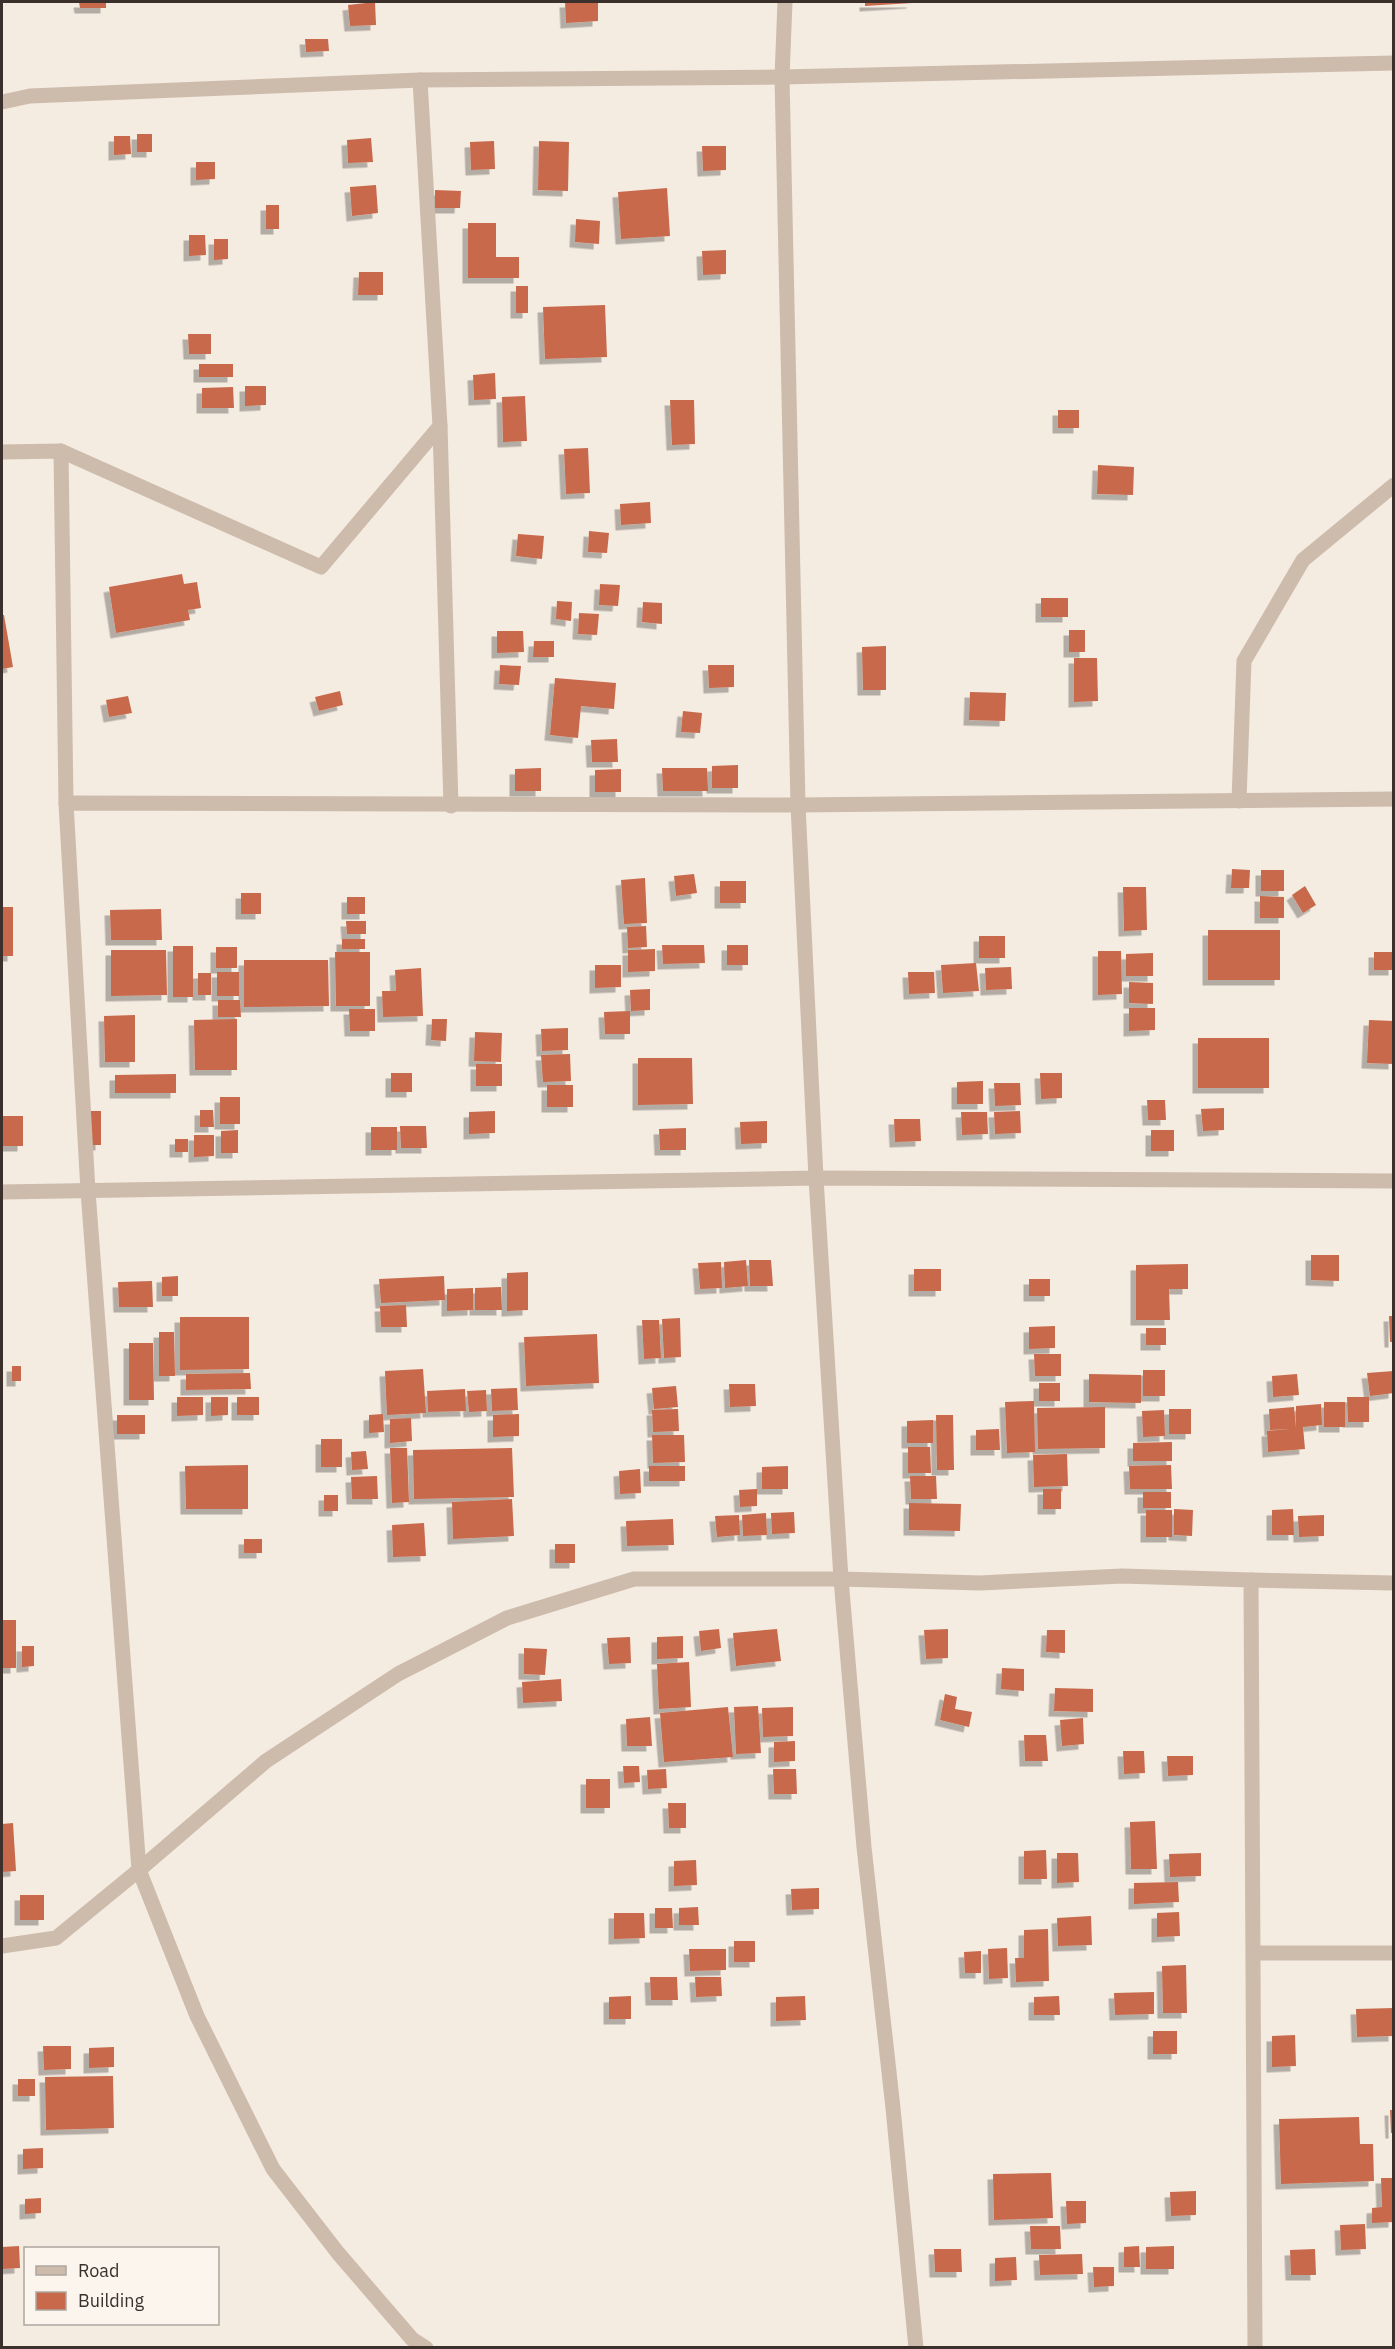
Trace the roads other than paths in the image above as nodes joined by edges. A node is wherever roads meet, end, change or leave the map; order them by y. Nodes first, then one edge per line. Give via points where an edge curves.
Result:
1 (785, 2) edge
2 (1394, 63) edge
3 (782, 77) junction
4 (420, 80) junction
5 (2, 102) edge
6 (440, 426) junction
7 (61, 451) junction
8 (2, 452) edge
9 (1394, 485) edge
10 (1394, 799) edge
11 (1239, 801) junction
12 (66, 804) junction
13 (798, 805) junction
14 (451, 806) junction
15 (816, 1178) junction
16 (1394, 1181) edge
17 (88, 1191) junction
18 (2, 1192) edge
19 (841, 1579) junction
20 (1251, 1580) junction
21 (1394, 1583) edge
22 (139, 1870) junction
23 (2, 1946) edge
24 (1254, 1953) junction
25 (1394, 1953) edge
26 (426, 2348) edge
27 (916, 2348) edge
28 (1255, 2348) edge

1 - 3 street
2 - 3 street
3 - 4 street
3 - 13 street
4 - 5 street via 30,96
4 - 6 street
6 - 7 street via 321,567
6 - 14 street
7 - 8 street
7 - 12 street
9 - 11 street via 1303,560 1244,661
10 - 11 street
11 - 13 street
12 - 14 street
12 - 17 street
13 - 14 street
13 - 15 street
15 - 16 street
15 - 17 street
15 - 19 street
17 - 18 street
17 - 22 street
19 - 20 street via 980,1583 1122,1576
19 - 22 street via 634,1579 507,1618 398,1674 266,1761
19 - 27 street via 864,1847
20 - 21 street
20 - 24 street
22 - 23 street via 56,1938
22 - 26 street via 197,2016 273,2169 338,2253 412,2338
24 - 25 street
24 - 28 street

